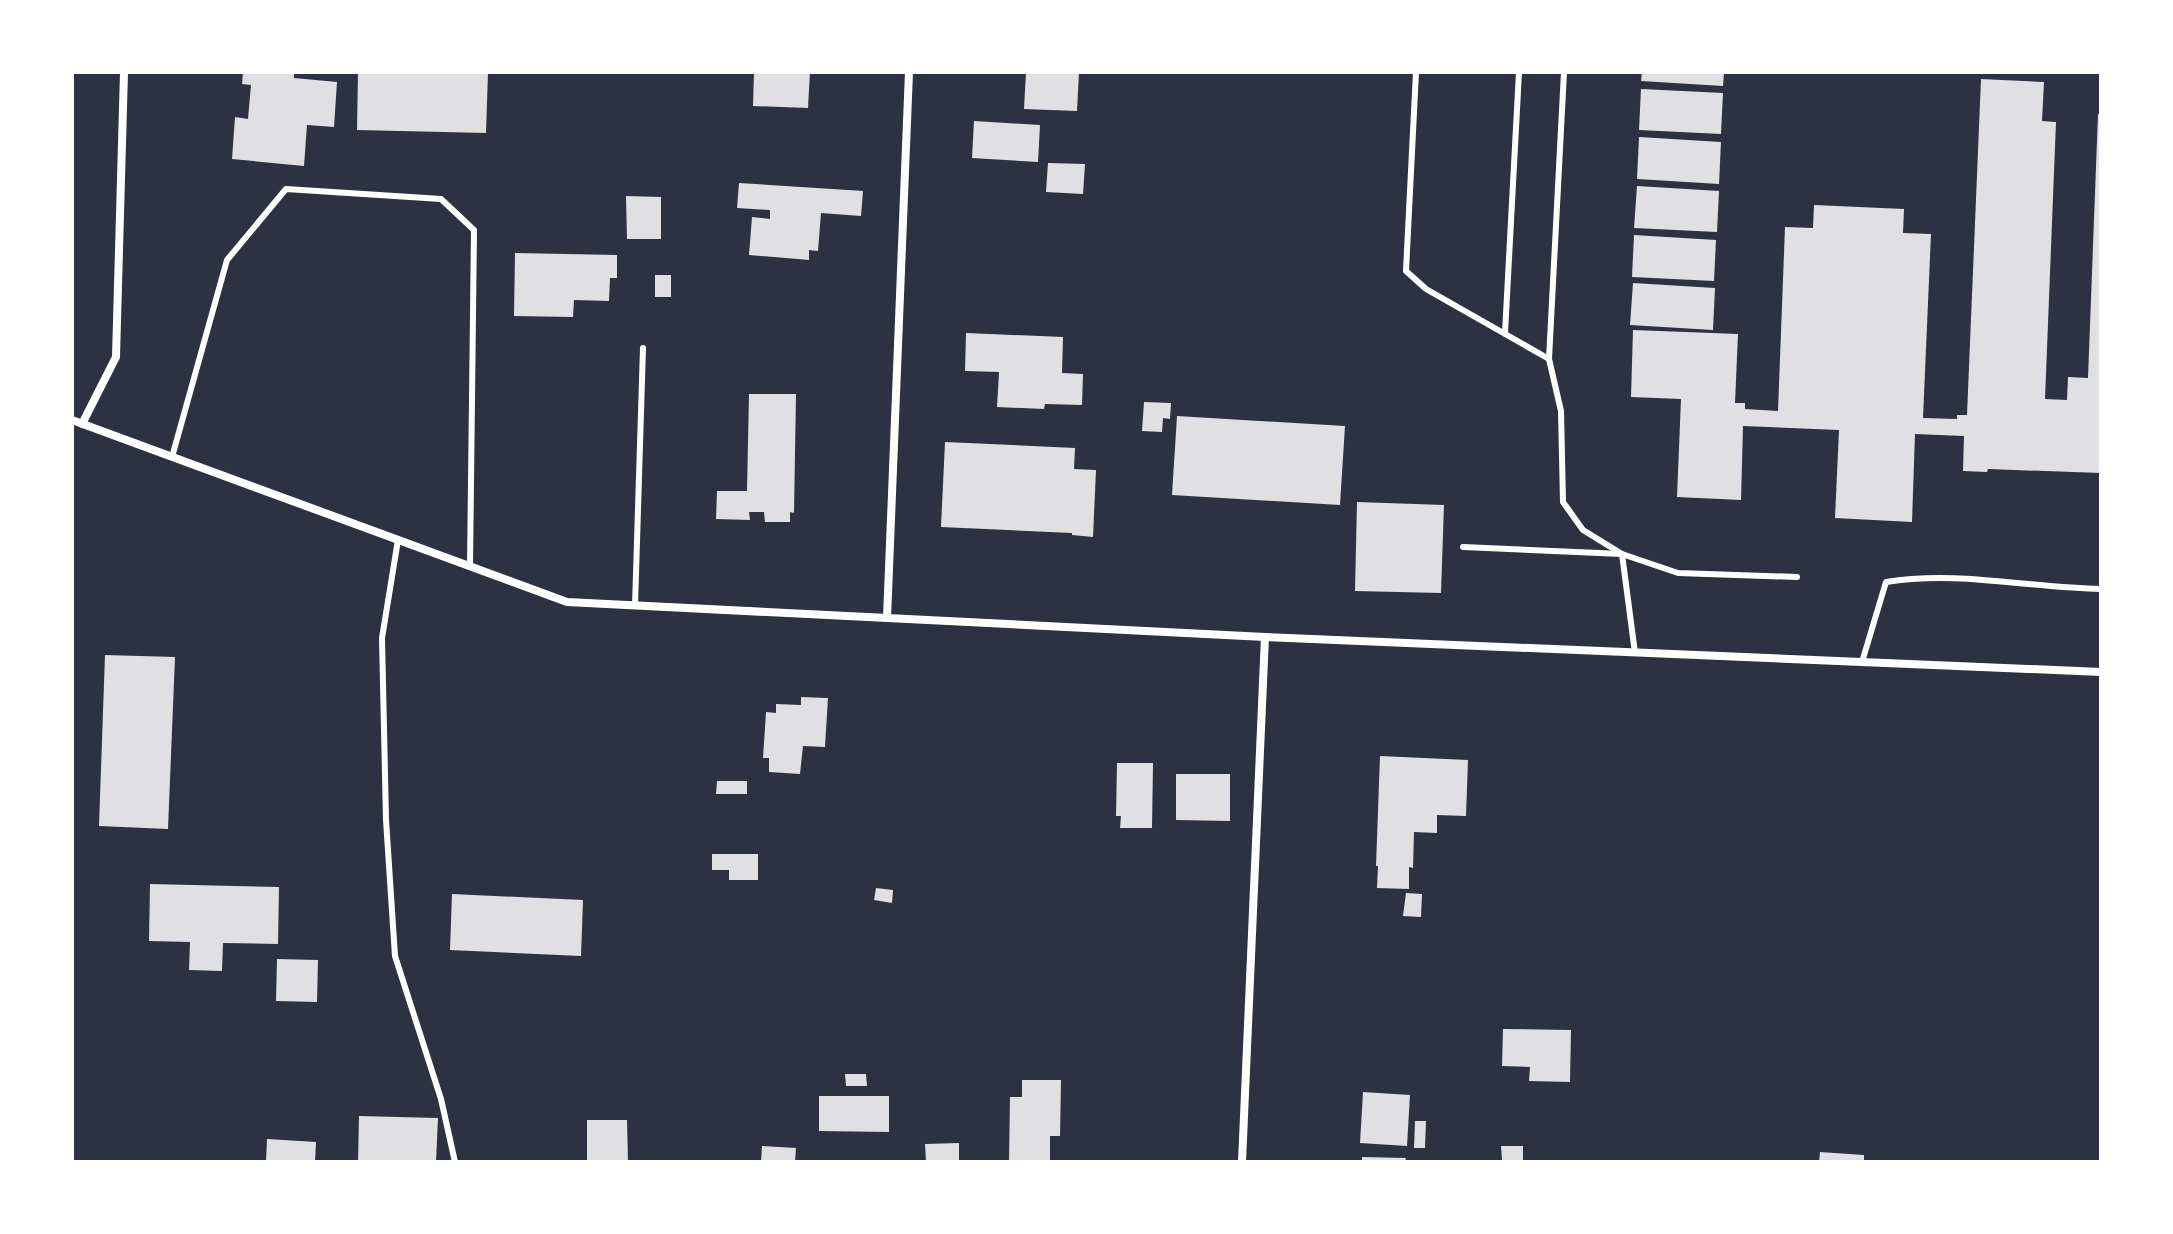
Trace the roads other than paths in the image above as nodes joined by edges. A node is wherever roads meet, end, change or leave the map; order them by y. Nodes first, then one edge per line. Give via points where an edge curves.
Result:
1 (124, 72) edge
2 (909, 72) edge
3 (1416, 72) edge
4 (1519, 72) edge
5 (1564, 72) edge
6 (1505, 333) junction
7 (643, 348) dead end
8 (1549, 359) junction
9 (77, 422) edge
10 (172, 457) junction
11 (398, 540) junction
12 (1463, 547) dead end
13 (1622, 554) junction
14 (470, 566) junction
15 (1797, 577) dead end
16 (2101, 589) edge
17 (635, 606) junction
18 (887, 618) junction
19 (1265, 637) junction
20 (1635, 653) junction
21 (1862, 662) junction
22 (2101, 672) edge
23 (455, 1162) edge
24 (1242, 1162) edge

1 - 9 street via 116,357
2 - 18 street
3 - 6 lane via 1406,271 1426,289
4 - 6 lane
5 - 8 lane
6 - 8 lane
7 - 17 lane
8 - 13 lane via 1561,411 1563,502 1583,530
9 - 10 street
10 - 11 street
10 - 14 lane via 227,260 286,189 441,199 474,230
11 - 14 street
11 - 23 lane via 382,638 395,956 441,1099
12 - 13 lane
13 - 15 lane via 1678,573
13 - 20 lane
14 - 17 street via 567,602
16 - 21 lane via 1918,576 1886,582
17 - 18 street
18 - 19 street
19 - 20 street
19 - 24 street
20 - 21 street
21 - 22 street

